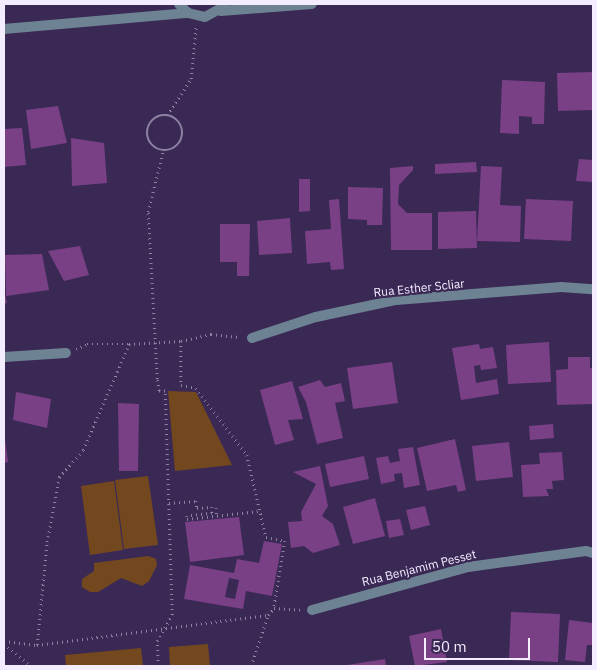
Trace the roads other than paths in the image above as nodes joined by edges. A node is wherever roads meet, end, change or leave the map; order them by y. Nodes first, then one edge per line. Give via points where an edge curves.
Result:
1 (180, 4) edge
2 (312, 4) edge
3 (224, 7) edge
4 (192, 15) junction
5 (4, 28) edge
6 (593, 289) edge
7 (252, 338) road end
8 (66, 352) road end
9 (4, 357) edge
10 (593, 553) edge
11 (312, 610) road end

1 - 4 street
2 - 3 street
3 - 4 street via 214,16
4 - 5 street
6 - 7 street, Rua Esther Scliar via 561,287 396,300 316,317
8 - 9 street
10 - 11 street, Rua Benjamim Pesset via 586,551 468,567

